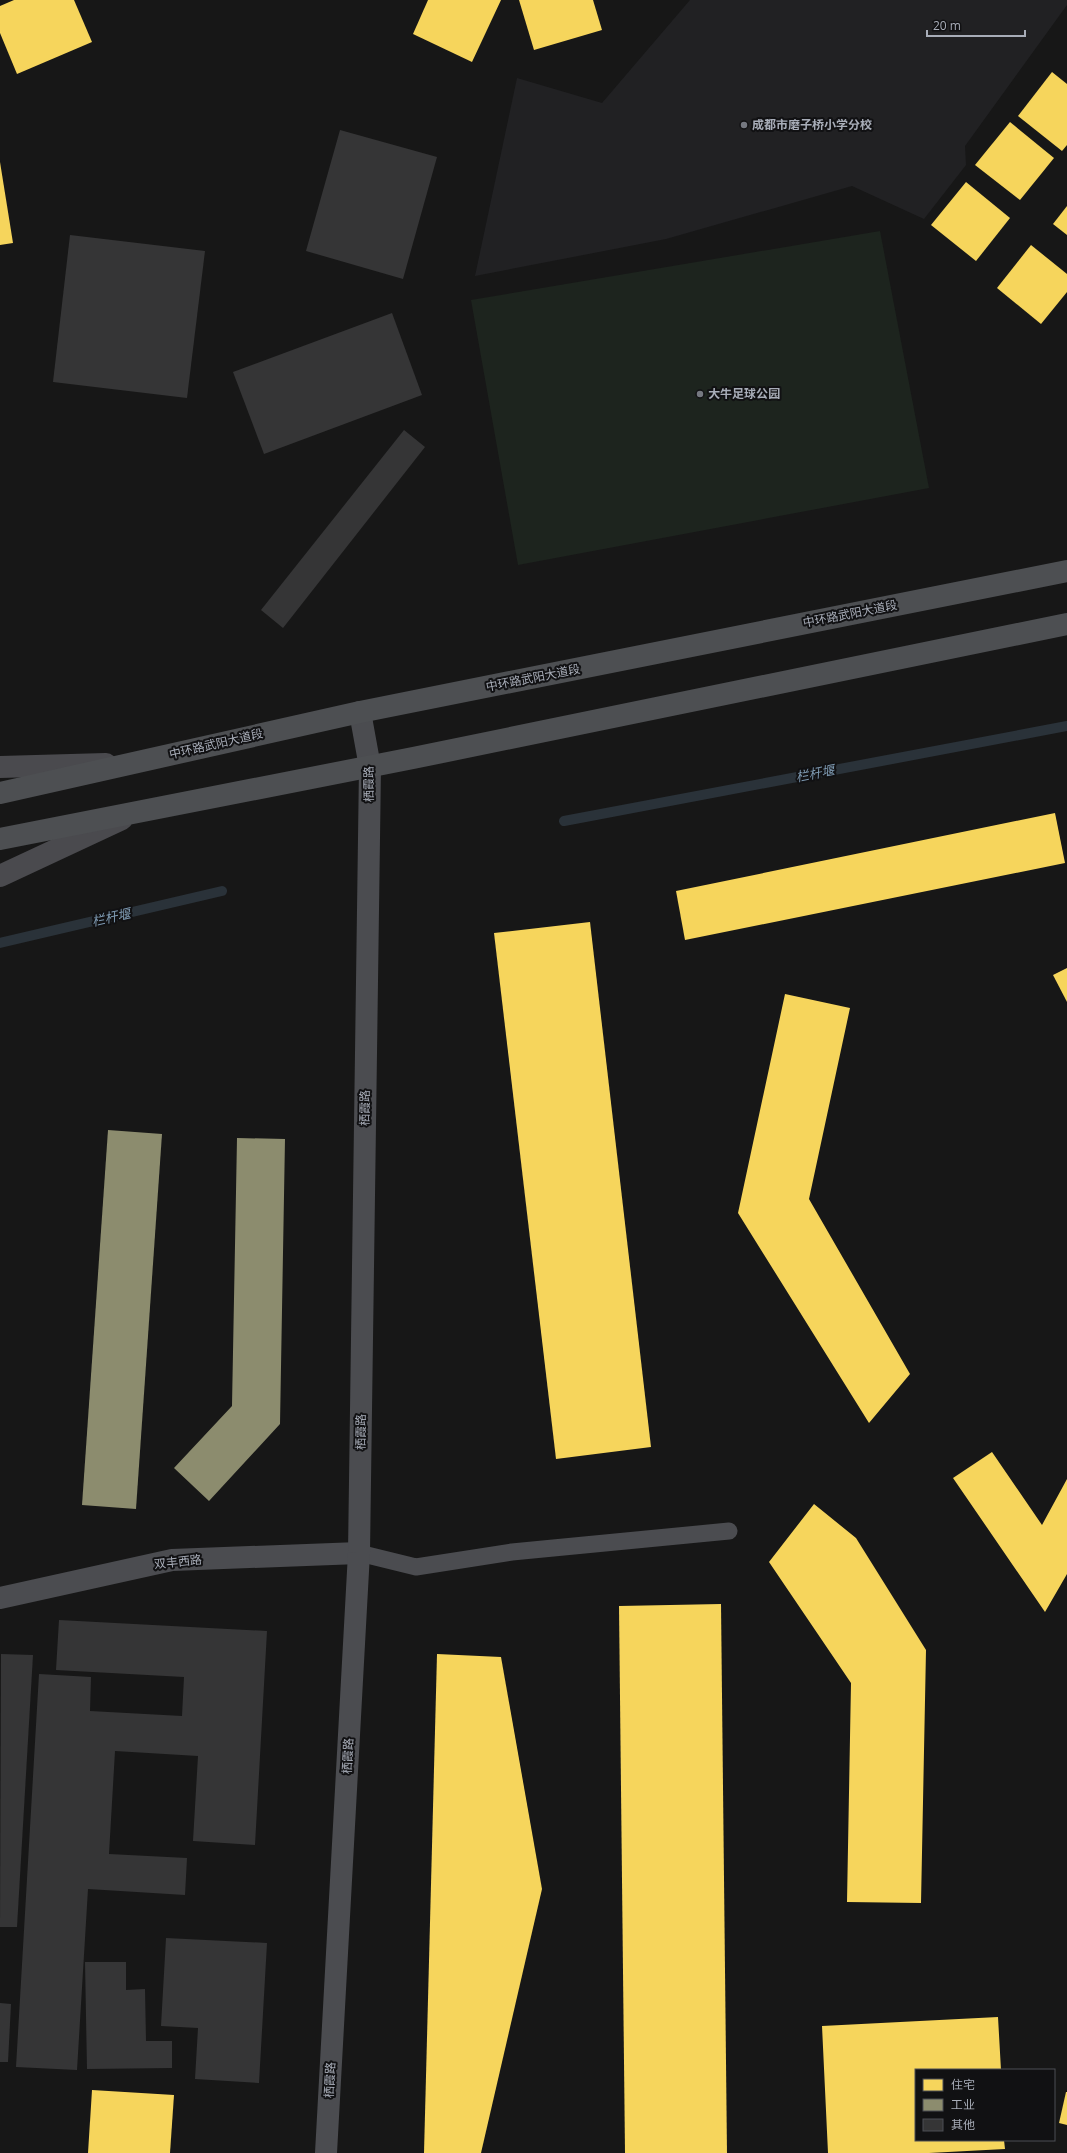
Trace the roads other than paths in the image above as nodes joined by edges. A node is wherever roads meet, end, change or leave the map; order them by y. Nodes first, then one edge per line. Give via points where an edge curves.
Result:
1 (1067, 571) edge
2 (1067, 624) edge
3 (360, 712) junction
4 (135, 763) junction
5 (370, 766) junction
6 (0, 767) edge
7 (0, 793) edge
8 (135, 813) junction
9 (0, 839) edge
10 (0, 876) edge
11 (730, 1531) dead end
12 (359, 1553) junction
13 (0, 1598) edge
14 (326, 2153) edge

1 - 3 main road, 中环路武阳大道段
2 - 5 main road
3 - 4 main road, 中环路武阳大道段
3 - 5 street, 栖霞路
4 - 6 main road
4 - 7 main road, 中环路武阳大道段
5 - 8 main road
5 - 12 street, 栖霞路
8 - 9 main road
8 - 10 main road
11 - 12 lane via 512,1552 416,1567
12 - 13 street, 双丰西路 via 172,1560
12 - 14 street, 栖霞路

